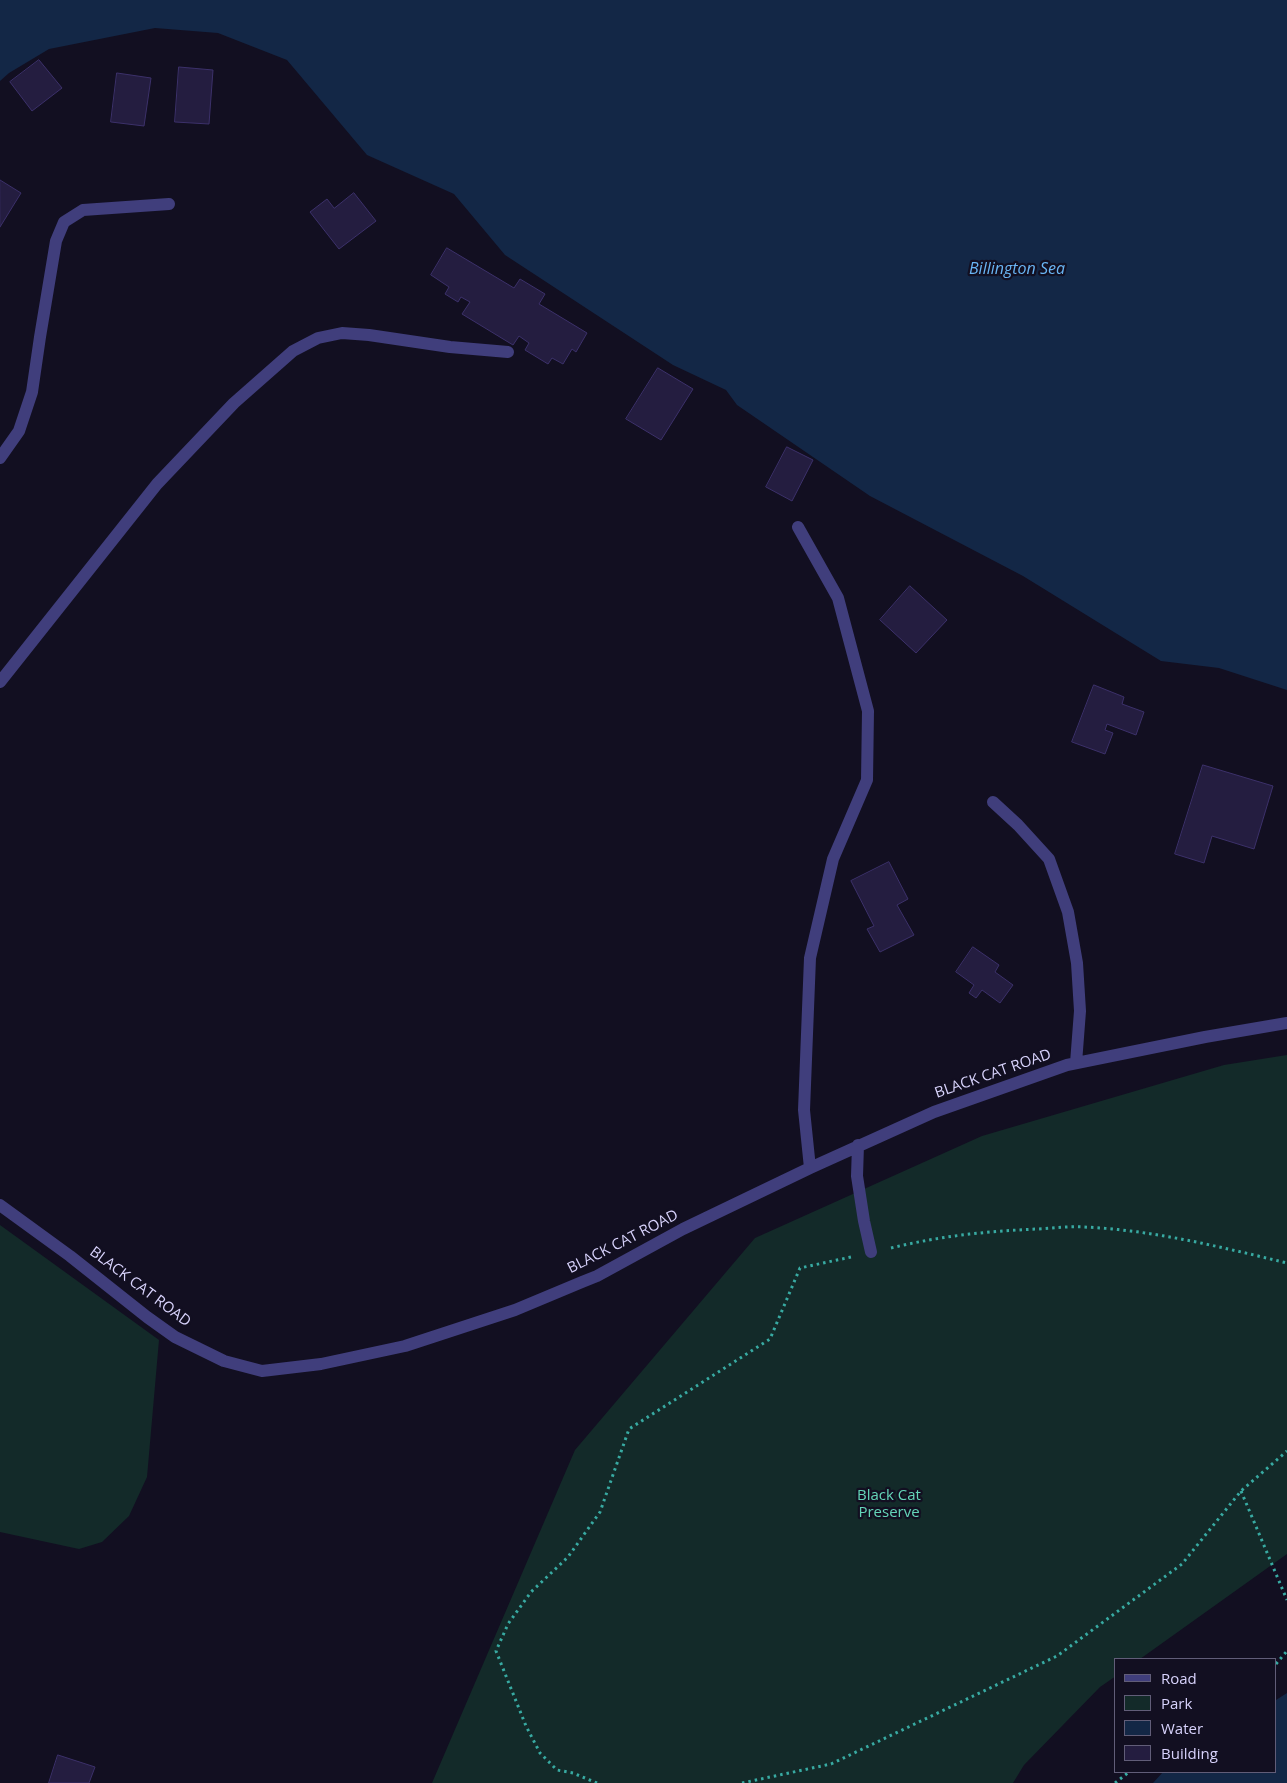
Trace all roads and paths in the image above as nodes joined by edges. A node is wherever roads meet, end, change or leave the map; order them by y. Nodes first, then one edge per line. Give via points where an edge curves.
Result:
1 (169, 204) dead end
2 (508, 352) dead end
3 (0, 458) edge
4 (798, 527) dead end
5 (0, 682) edge
6 (993, 802) dead end
7 (1287, 1023) edge
8 (1076, 1063) junction
9 (858, 1145) junction
10 (810, 1168) junction
11 (0, 1205) edge
12 (871, 1252) junction
13 (1287, 1263) edge
14 (1287, 1451) edge
15 (1241, 1491) junction
16 (1287, 1600) edge
17 (1287, 1651) edge
18 (1277, 1663) edge
19 (1128, 1773) edge
20 (597, 1783) edge
21 (742, 1783) edge
22 (1115, 1783) edge

1 - 3 street via 83,210 64,222 56,242 32,392 19,431
2 - 5 street via 342,333 318,338 293,351 234,403 157,484
4 - 10 street via 838,598 868,711 866,780 833,859 810,958 804,1110
6 - 8 street via 1049,859 1068,912 1077,963 1080,1011
7 - 8 street, BLACK CAT ROAD
8 - 9 street, BLACK CAT ROAD via 934,1112
9 - 10 street, BLACK CAT ROAD
9 - 12 street via 856,1176
10 - 11 street, BLACK CAT ROAD via 683,1229 598,1276 515,1310 405,1346 321,1364 262,1371 224,1362 175,1336
12 - 13 path via 966,1234 1083,1226 1210,1244
12 - 20 path via 800,1268 770,1338 629,1429 600,1512 568,1557 531,1592 508,1624 496,1651 540,1753 557,1770
14 - 15 path
15 - 16 path
15 - 21 path via 1182,1564 1057,1656 831,1764
17 - 18 path
19 - 22 path

